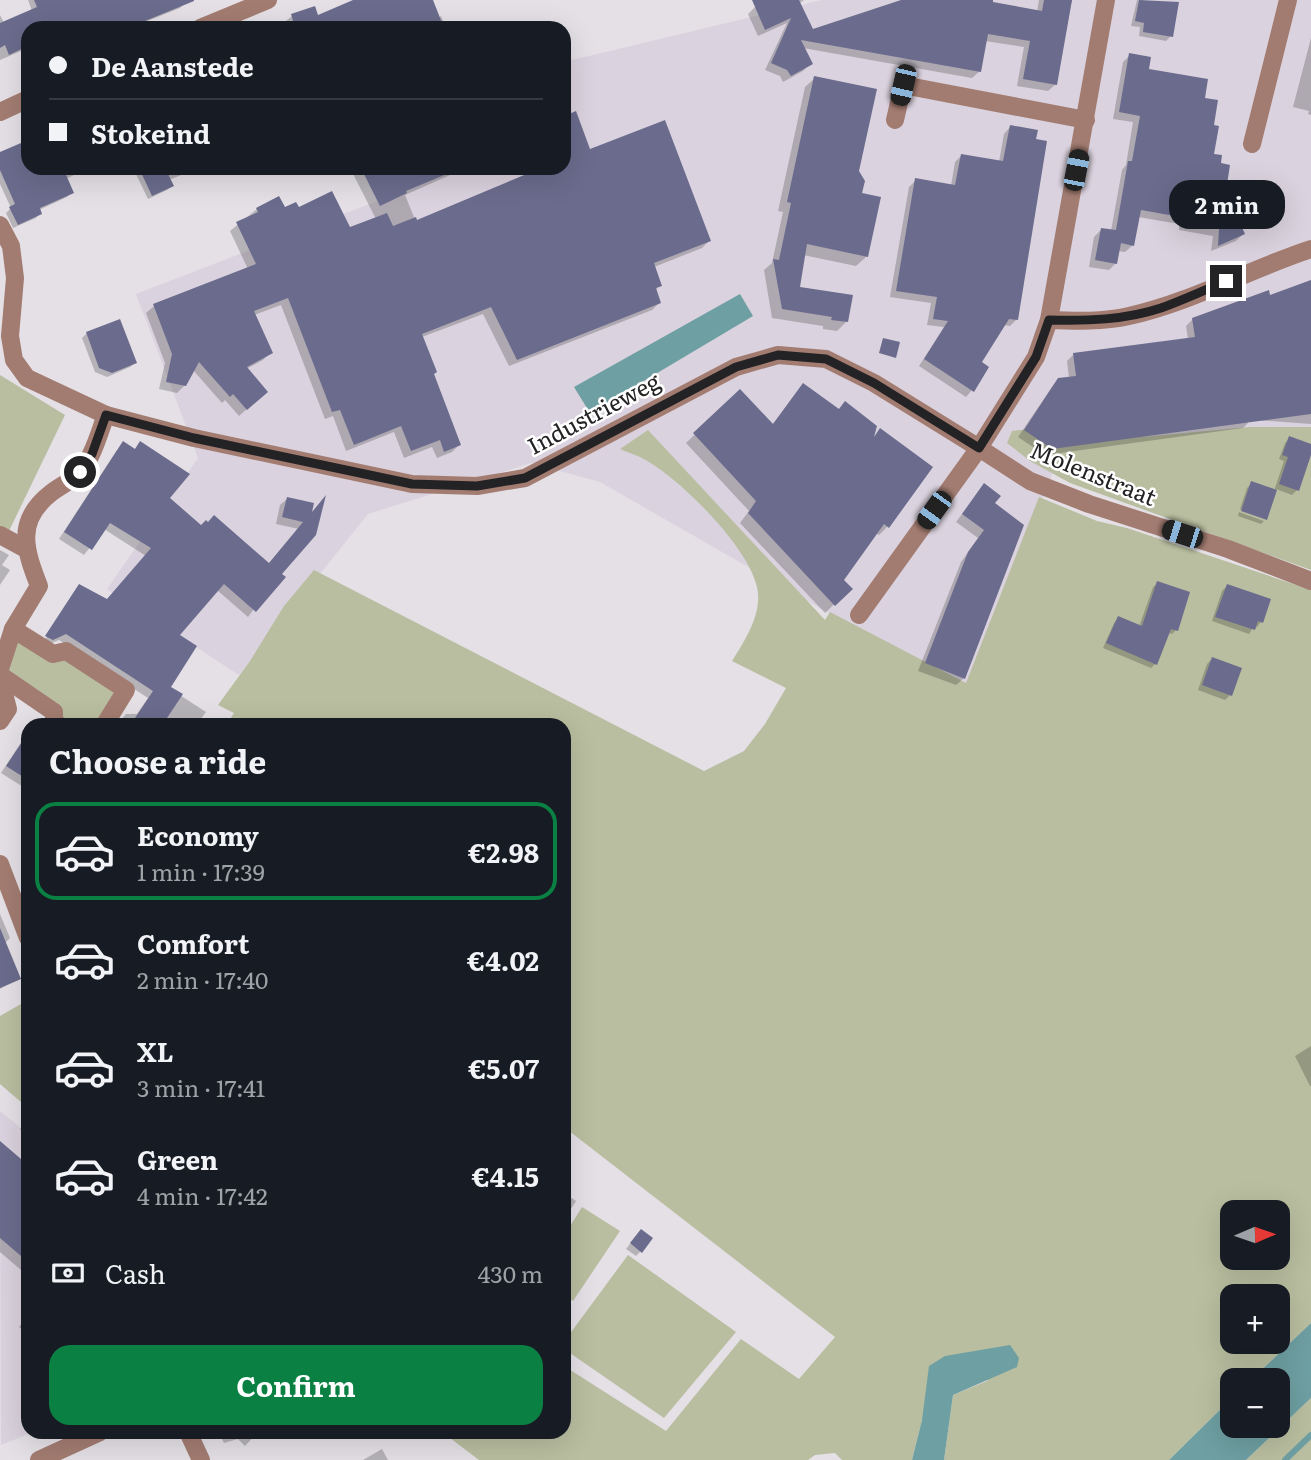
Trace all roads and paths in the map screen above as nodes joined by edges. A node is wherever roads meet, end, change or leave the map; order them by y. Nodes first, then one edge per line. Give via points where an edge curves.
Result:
1 (268, 0) edge
2 (1106, 0) edge
3 (1288, 0) edge
4 (217, 21) edge
5 (21, 102) edge
6 (0, 112) edge
7 (895, 120) dead end
8 (1086, 120) junction
9 (1252, 144) dead end
10 (0, 225) edge
11 (1311, 249) edge
12 (1049, 320) junction
13 (106, 415) junction
14 (979, 448) junction
15 (0, 535) edge
16 (26, 548) junction
17 (1311, 581) edge
18 (859, 615) dead end
19 (13, 629) junction
20 (1, 660) edge
21 (0, 676) edge
22 (54, 718) edge
23 (109, 718) edge
24 (0, 721) edge
25 (0, 864) edge
26 (21, 920) edge
27 (85, 1439) edge
28 (191, 1439) edge
29 (39, 1460) edge
30 (201, 1460) edge

1 - 4 street
2 - 8 street
3 - 9 street
5 - 6 street
7 - 8 street via 903,85
8 - 12 street
10 - 13 street, Industrieweg via 11,246 15,278 10,336 14,360 27,378
11 - 12 street via 1160,308 1126,317
12 - 14 street via 1036,357
13 - 14 street, Industrieweg via 412,484 477,486 525,478 736,367 778,355 826,359
13 - 16 street via 80,472 40,502 29,517
14 - 17 street, Molenstraat via 1030,481
14 - 18 street
15 - 16 street
16 - 19 street via 39,586
19 - 20 street
19 - 23 street via 53,654 66,650 126,690
21 - 22 street via 54,712
21 - 24 street via 8,709
25 - 26 street
27 - 29 street
28 - 30 street

